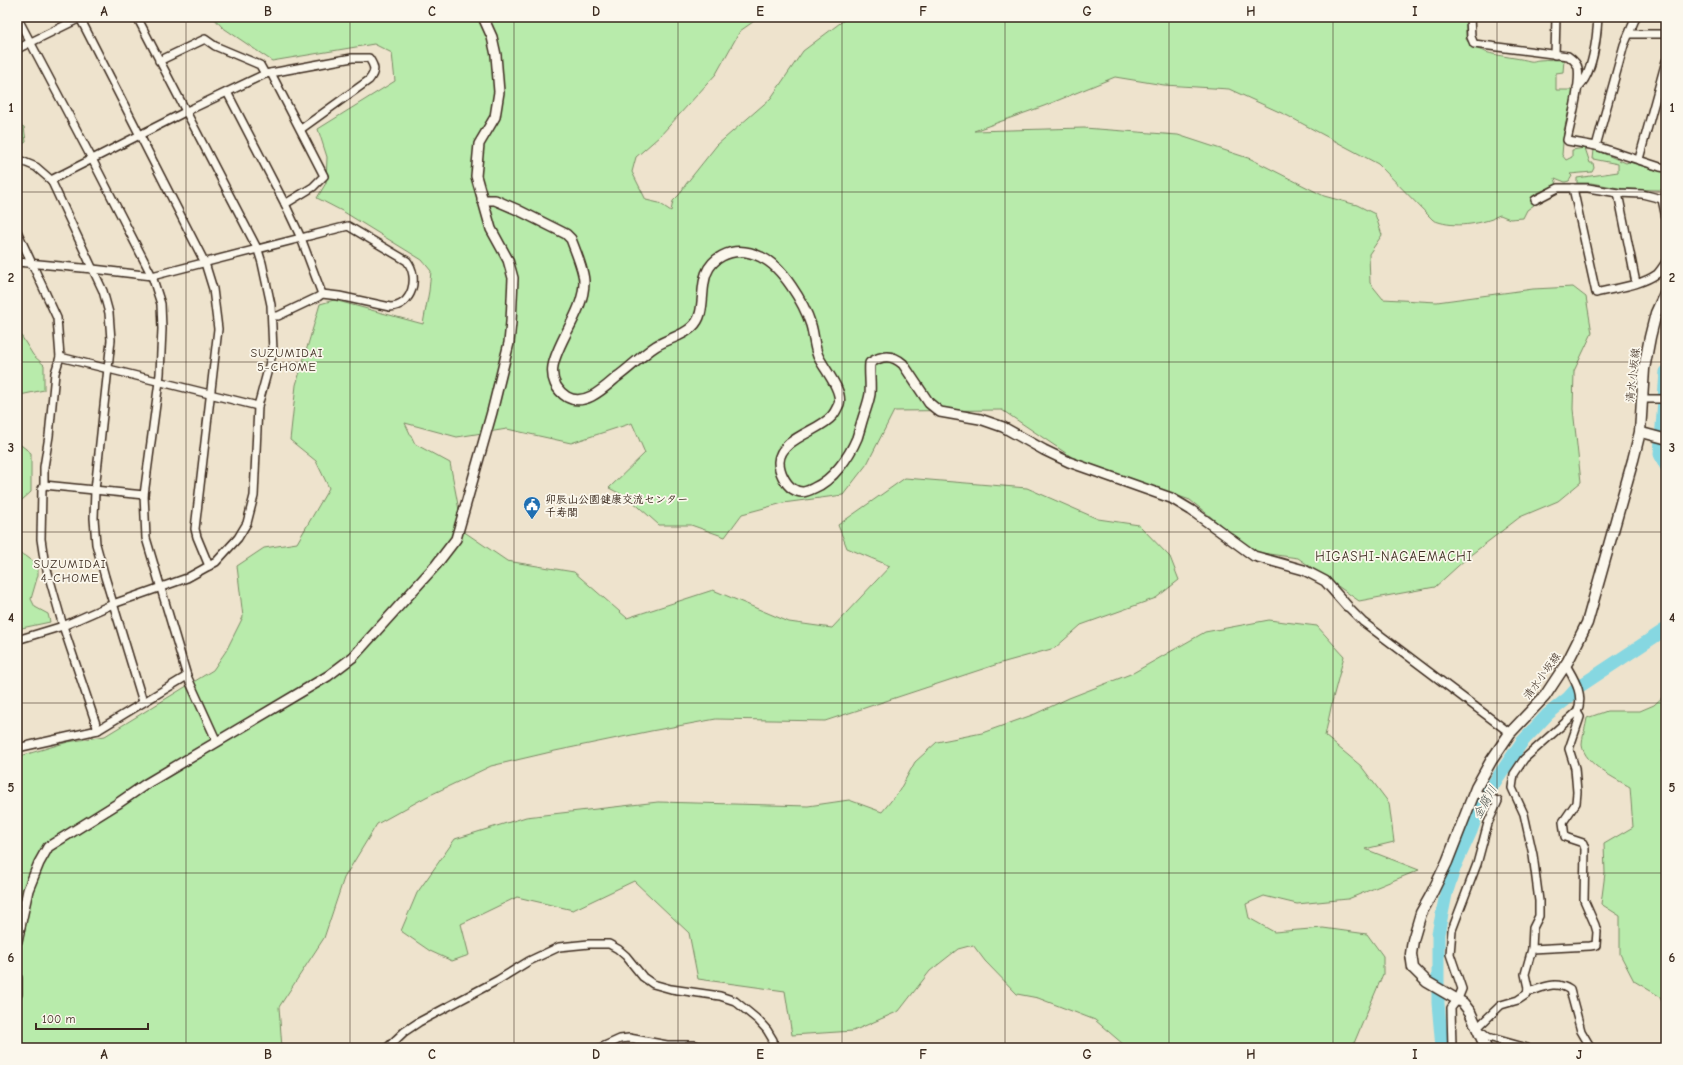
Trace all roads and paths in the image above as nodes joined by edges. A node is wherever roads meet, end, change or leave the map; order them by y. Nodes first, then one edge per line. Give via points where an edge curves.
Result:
1 (17, 17) edge
2 (138, 17) edge
3 (483, 17) edge
4 (1470, 17) edge
5 (1556, 17) edge
6 (1598, 17) edge
7 (1636, 17) edge
8 (81, 18) edge
9 (1630, 34) junction
10 (1666, 34) edge
11 (31, 43) junction
12 (17, 50) edge
13 (1555, 56) junction
14 (160, 61) junction
15 (1666, 61) edge
16 (268, 73) junction
17 (1577, 88) junction
18 (227, 92) junction
19 (185, 112) junction
20 (301, 129) junction
21 (140, 135) junction
22 (1596, 146) junction
23 (17, 159) edge
24 (92, 159) junction
25 (1639, 159) junction
26 (1666, 168) edge
27 (51, 180) junction
28 (1572, 188) junction
29 (1618, 193) junction
30 (1664, 199) edge
31 (482, 200) junction
32 (1535, 200) dead end
33 (285, 204) junction
34 (1666, 218) edge
35 (17, 231) edge
36 (301, 238) junction
37 (258, 250) junction
38 (17, 262) edge
39 (1666, 262) edge
40 (205, 263) junction
41 (32, 264) junction
42 (93, 269) junction
43 (152, 276) junction
44 (1636, 283) junction
45 (1666, 291) edge
46 (322, 294) junction
47 (272, 316) junction
48 (60, 356) junction
49 (109, 370) junction
50 (159, 382) junction
51 (209, 394) junction
52 (1646, 399) junction
53 (1666, 399) edge
54 (258, 406) junction
55 (1644, 433) junction
56 (1666, 439) edge
57 (44, 485) junction
58 (95, 490) junction
59 (144, 495) junction
60 (209, 566) junction
61 (161, 588) junction
62 (114, 604) junction
63 (1347, 606) joint
64 (63, 626) junction
65 (17, 640) edge
66 (1566, 665) junction
67 (187, 676) junction
68 (144, 702) junction
69 (1578, 709) junction
70 (98, 730) junction
71 (1510, 733) junction
72 (217, 742) junction
73 (17, 748) edge
74 (1476, 790) junction
75 (17, 941) edge
76 (1532, 949) junction
77 (17, 978) edge
78 (1528, 988) junction
79 (17, 994) edge
80 (1455, 997) junction
81 (1477, 1028) junction
82 (387, 1048) edge
83 (600, 1048) edge
84 (705, 1048) edge
85 (770, 1048) edge
86 (1452, 1048) edge
87 (1486, 1048) edge
88 (1528, 1048) edge
89 (1591, 1048) edge

1 - 11 street
2 - 14 street
3 - 31 street via 492,37 496,55 499,92 495,117 479,144 476,176
4 - 13 street via 1474,44
5 - 13 street
6 - 17 street via 1588,72
7 - 9 street
8 - 11 street
8 - 21 street
9 - 10 street
9 - 22 street via 1624,45
11 - 12 street
11 - 24 street
13 - 17 street via 1568,56 1576,63
14 - 16 street via 205,38 215,46 260,65
14 - 19 street
15 - 25 street
16 - 18 street
16 - 20 street
16 - 20 street via 352,58 369,58 375,67 369,80
17 - 22 street via 1567,140
18 - 19 street
18 - 33 street
19 - 21 street
19 - 37 street
20 - 33 street via 324,176 313,187
21 - 24 street
21 - 40 street
22 - 25 street
23 - 27 street via 36,167
24 - 27 street
24 - 43 street
25 - 26 street
27 - 42 street
28 - 29 street
28 - 32 street via 1558,188
28 - 44 street via 1596,293
29 - 30 street via 1642,194
29 - 44 street
30 - 34 street
31 - 63 street via 495,200 518,210 559,230 571,239 584,280 582,295 553,367 553,383 569,398 582,401 604,388 655,346 692,327 699,317 705,273 717,258 732,251 752,253 764,258 781,273 802,303 811,325 816,353 840,398 832,417 790,443 779,460 783,477 797,492 805,492 822,485 843,462 856,439 867,404 870,393 870,363 879,357 890,357 898,359 903,364 929,403 940,412 980,419 1003,427 1069,462 1171,498 1254,556 1304,570 1325,581
31 - 72 street via 491,228 508,260 513,278 512,322 492,412 456,539 436,565 353,657 328,676
33 - 36 street
35 - 41 street
36 - 37 street
36 - 46 street
36 - 46 street via 348,226 407,261 412,268 412,292 397,307
37 - 40 street
37 - 47 street
38 - 41 street
39 - 44 street via 1658,274
40 - 43 street
40 - 51 street via 213,289 218,329
41 - 42 street
41 - 48 street via 57,318
42 - 43 street
42 - 49 street via 109,313
43 - 50 street via 162,323
45 - 52 main road, 清水小坂線 via 1656,313 1644,369
46 - 47 street via 278,316
47 - 54 street via 273,351
48 - 49 street
48 - 57 street via 55,373
49 - 50 street
49 - 58 street
50 - 51 street
50 - 59 street
51 - 54 street
51 - 60 street via 196,529
52 - 53 street
52 - 55 main road, 清水小坂線
54 - 60 street via 255,486 247,523 238,538
55 - 56 street
55 - 66 main road, 清水小坂線 via 1587,623
57 - 58 street
57 - 64 street via 41,539
58 - 59 street
58 - 62 street via 96,544
59 - 61 street via 146,538
60 - 61 street
61 - 62 street
61 - 67 street
62 - 64 street
62 - 68 street
63 - 71 street via 1363,622
64 - 65 street
64 - 70 street
66 - 69 street via 1576,683 1580,699
66 - 71 main road, 清水小坂線 via 1545,696
67 - 68 street
67 - 72 street
68 - 70 street
69 - 76 street via 1524,759 1514,774 1512,788 1524,814 1539,901 1540,916 1534,928
69 - 76 street via 1580,717 1569,749 1575,768 1576,803 1563,822 1563,828 1565,837 1583,843 1586,850 1584,900 1597,932 1596,945
70 - 73 street
71 - 74 main road, 清水小坂線
72 - 75 street via 48,847 28,890
74 - 80 street via 1498,801 1488,823 1477,864 1452,930 1450,954 1462,989
74 - 80 main road, 清水小坂線 via 1448,862 1421,913 1411,954 1413,968 1427,982
76 - 78 street via 1525,974
77 - 79 street
78 - 81 street via 1528,994 1501,1005
78 - 89 street via 1532,991 1547,986 1563,985 1570,990 1581,1030
80 - 81 main road, 清水小坂線 via 1464,1003
80 - 86 street via 1451,1008
81 - 87 main road, 清水小坂線
81 - 88 street via 1488,1037
82 - 85 street via 419,1022 558,947 609,944 622,952 643,977 653,984 735,1001 767,1030 773,1040
83 - 84 street via 629,1038

